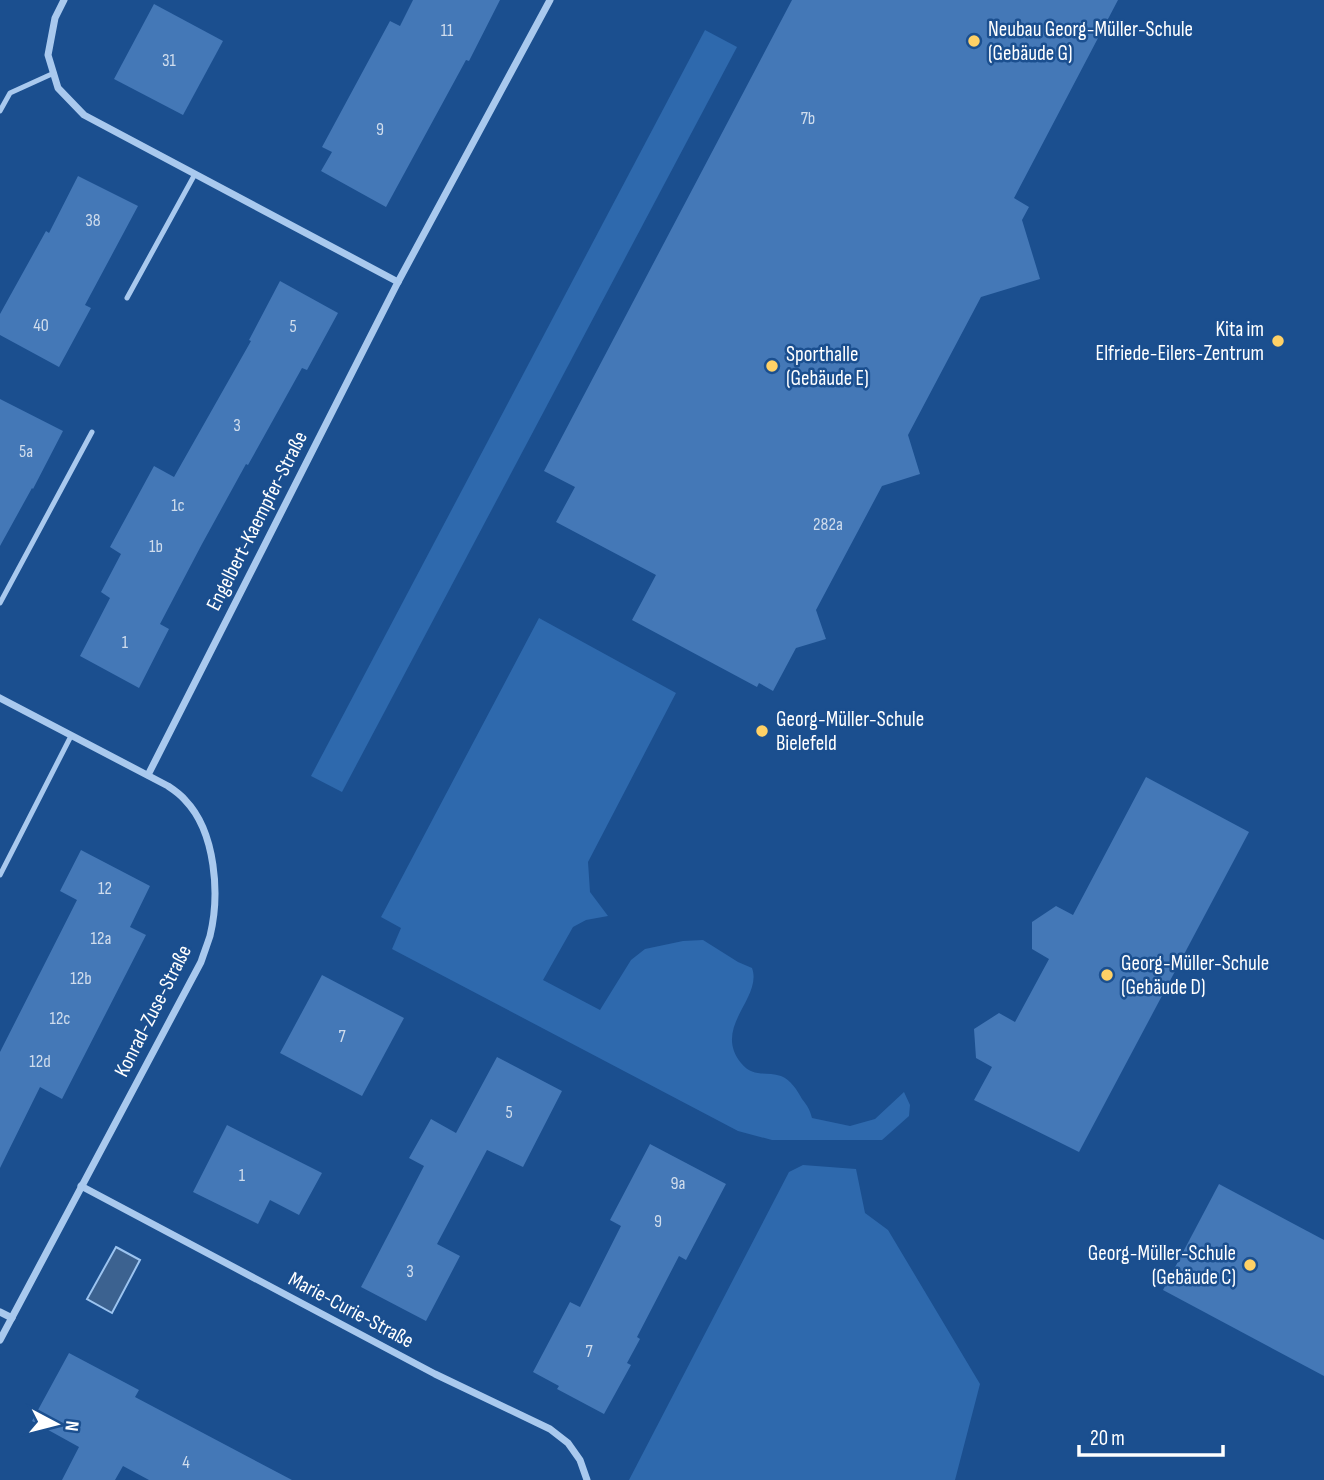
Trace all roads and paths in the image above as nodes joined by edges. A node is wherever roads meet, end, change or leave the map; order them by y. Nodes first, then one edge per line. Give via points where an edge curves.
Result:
1 (64, 0) edge
2 (550, 0) edge
3 (54, 73) junction
4 (0, 111) edge
5 (195, 174) junction
6 (398, 282) junction
7 (127, 298) dead end
8 (92, 432) dead end
9 (0, 603) edge
10 (0, 698) edge
11 (71, 736) junction
12 (148, 775) junction
13 (0, 874) edge
14 (81, 1186) junction
15 (0, 1312) edge
16 (12, 1318) junction
17 (0, 1340) edge
18 (587, 1480) edge

1 - 3 street via 55,18 48,55
2 - 6 street, Engelbert-Kaempfer-Straße
3 - 4 lane via 10,93
3 - 5 street via 58,88 84,115
5 - 6 street
5 - 7 lane
6 - 12 street, Engelbert-Kaempfer-Straße
8 - 9 lane
10 - 11 street, Konrad-Zuse-Straße
11 - 12 street, Konrad-Zuse-Straße
11 - 13 lane
12 - 14 street, Konrad-Zuse-Straße via 186,800 200,821 215,877 210,935 201,962
14 - 16 street, Konrad-Zuse-Straße
14 - 18 street, Marie-Curie-Straße via 435,1374 550,1429 568,1443
15 - 16 street
16 - 17 street, Konrad-Zuse-Straße

